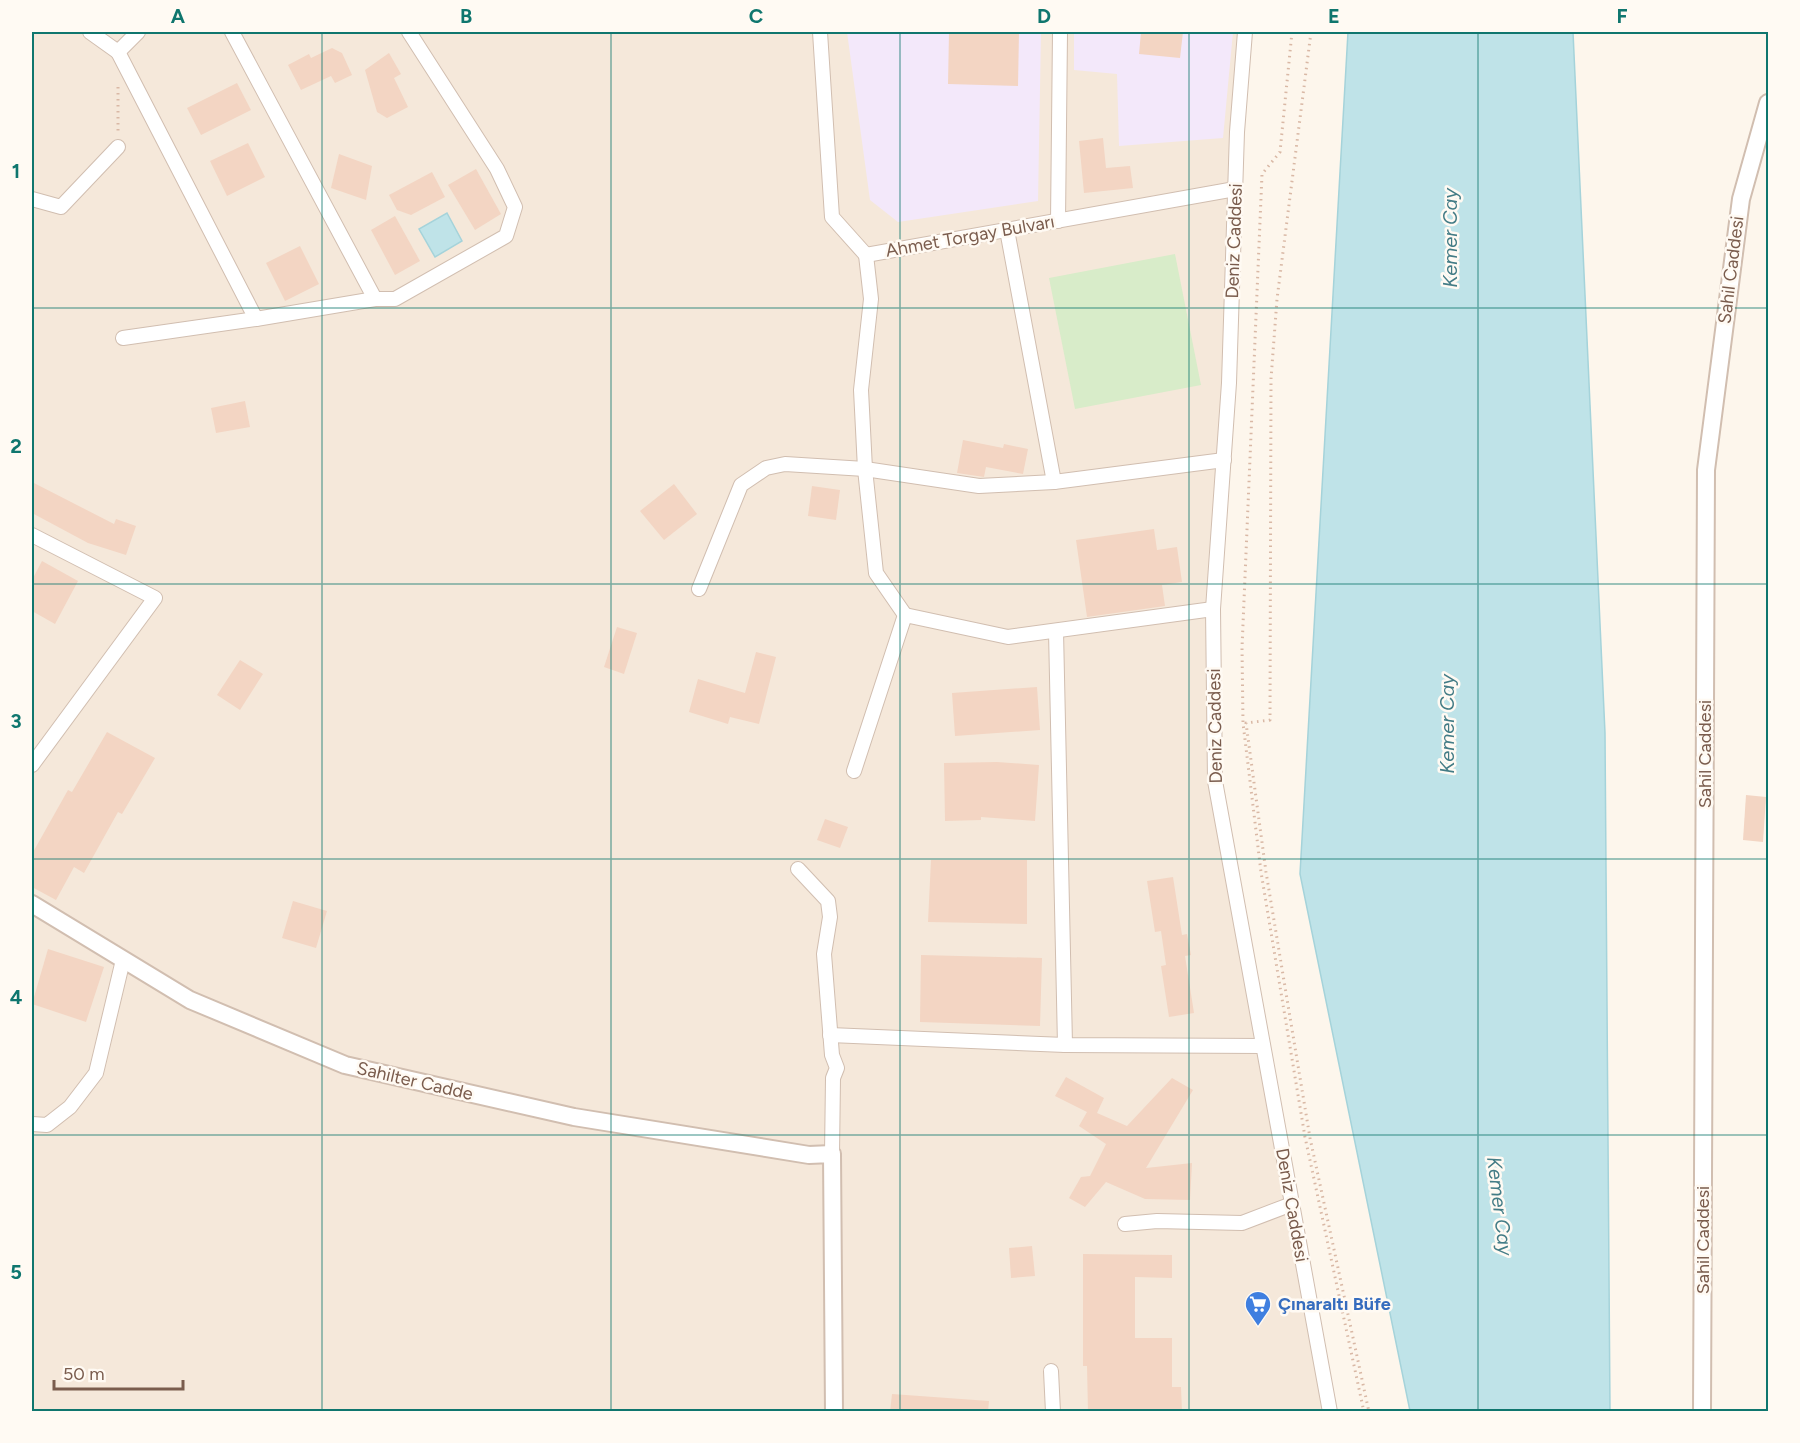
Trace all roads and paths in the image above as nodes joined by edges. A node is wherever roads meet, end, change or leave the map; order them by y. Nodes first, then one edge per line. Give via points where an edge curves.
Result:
1 (90, 32) edge
2 (138, 32) edge
3 (232, 32) edge
4 (409, 32) edge
5 (820, 32) edge
6 (1060, 32) edge
7 (1245, 32) edge
8 (1292, 32) edge
9 (1311, 32) edge
10 (118, 52) junction
11 (1768, 104) edge
12 (118, 147) joint
13 (1235, 189) junction
14 (32, 199) edge
15 (1058, 221) junction
16 (1007, 230) junction
17 (866, 255) junction
18 (375, 299) junction
19 (256, 319) junction
20 (123, 338) dead end
21 (1224, 460) junction
22 (865, 469) junction
23 (1054, 482) junction
24 (32, 535) edge
25 (699, 588) dead end
26 (1213, 609) junction
27 (905, 615) junction
28 (1056, 631) junction
29 (32, 765) edge
30 (854, 771) dead end
31 (798, 869) dead end
32 (32, 904) edge
33 (123, 960) junction
34 (830, 1035) junction
35 (1065, 1046) junction
36 (1263, 1046) junction
37 (32, 1124) edge
38 (832, 1154) junction
39 (1292, 1204) junction
40 (1125, 1224) dead end
41 (1051, 1371) dead end
42 (834, 1412) edge
43 (1053, 1412) edge
44 (1330, 1412) edge
45 (1364, 1412) edge
46 (1369, 1412) edge
47 (1702, 1412) edge

1 - 10 street
2 - 10 street
3 - 18 street
4 - 18 street via 497,169 515,207 506,236 394,299
5 - 17 street, Ahmet Torgay Bulvarı via 832,217
6 - 15 street
7 - 13 street, Deniz Caddesi
8 - 45 path via 1280,152 1262,174 1242,648 1243,723 1261,872 1305,1137
9 - 46 path via 1277,299 1271,379 1270,720 1246,723 1310,1138
10 - 12 path
10 - 19 street
11 - 47 street, Sahil Caddesi via 1740,199 1706,470
12 - 14 street via 61,207
13 - 15 street, Ahmet Torgay Bulvarı
13 - 21 street, Deniz Caddesi
15 - 16 street, Ahmet Torgay Bulvarı
16 - 17 street, Ahmet Torgay Bulvarı
16 - 23 street
17 - 22 street via 871,299 861,390
18 - 19 street
19 - 20 street
21 - 23 street
21 - 26 street, Deniz Caddesi
22 - 23 street via 980,486
22 - 25 street via 785,464 766,468 741,485
22 - 27 street via 876,573
24 - 29 street via 155,598
26 - 28 street
26 - 36 street, Deniz Caddesi via 1215,781
27 - 28 street via 1008,637
27 - 30 street
28 - 35 street
31 - 34 street via 828,901 830,917 824,954
32 - 33 street, Sahilter Cadde
33 - 37 street via 96,1072 70,1107 47,1125
33 - 38 street, Sahilter Cadde via 190,1000 345,1065 574,1117 809,1155
34 - 35 street
34 - 38 street via 837,1068 833,1078
35 - 36 street
36 - 39 street, Deniz Caddesi
38 - 42 street
39 - 40 street via 1242,1223
39 - 44 street, Deniz Caddesi
41 - 43 street

